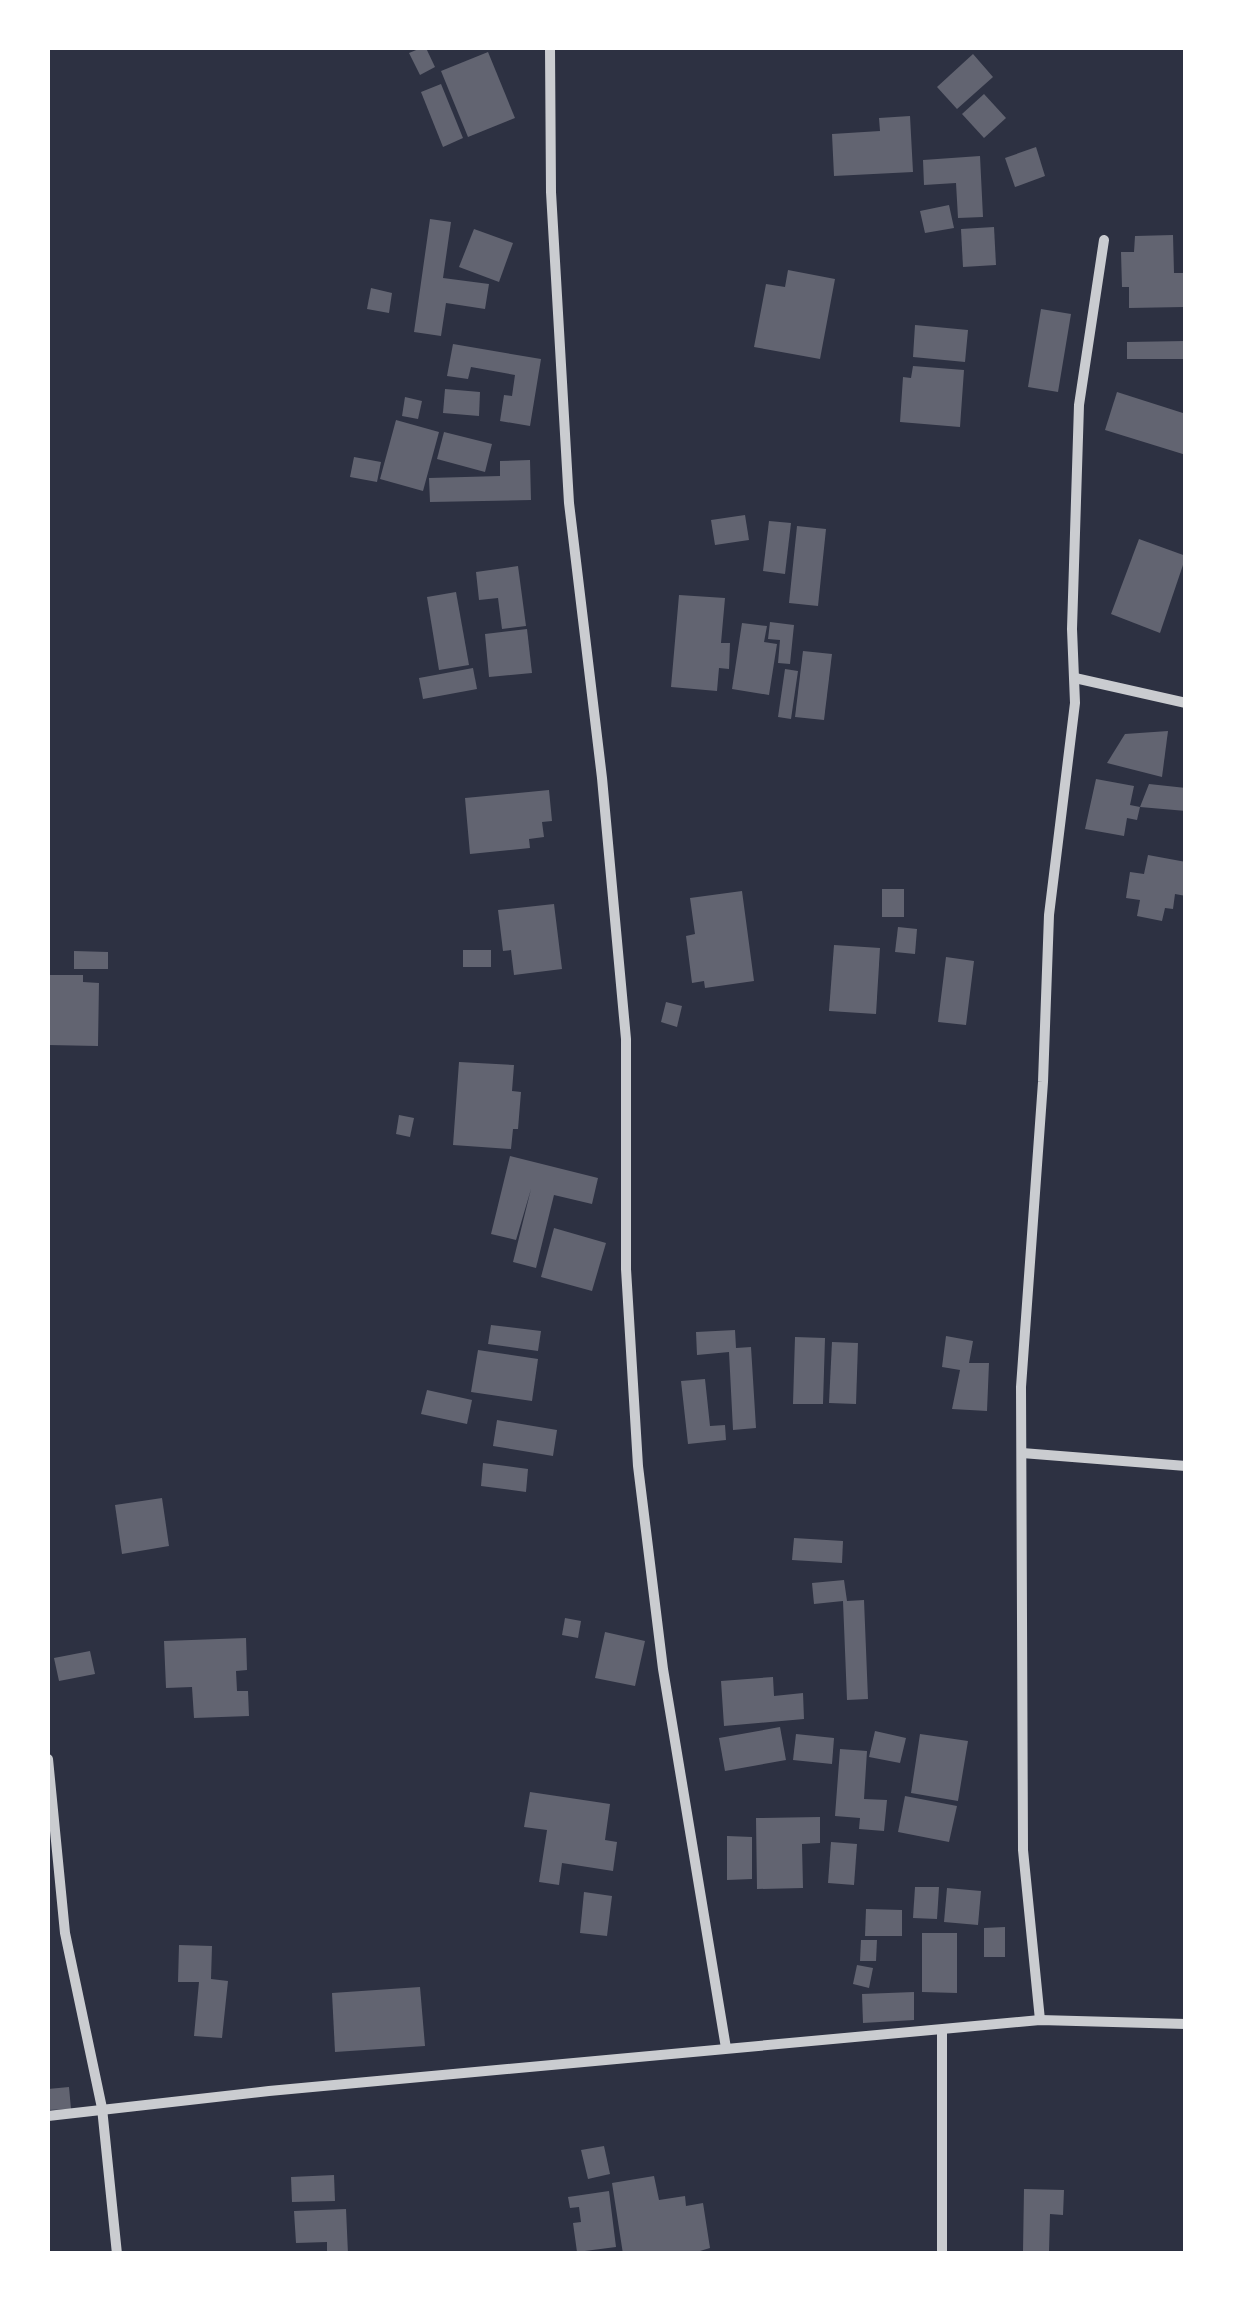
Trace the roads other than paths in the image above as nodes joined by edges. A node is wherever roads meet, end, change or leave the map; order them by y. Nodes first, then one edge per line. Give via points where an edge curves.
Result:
1 (550, 48) edge
2 (1104, 240) dead end
3 (1075, 678) junction
4 (1186, 703) edge
5 (1022, 1453) junction
6 (1186, 1466) edge
7 (48, 1759) edge
8 (1040, 2020) junction
9 (1186, 2024) edge
10 (942, 2030) junction
11 (726, 2048) junction
12 (102, 2108) junction
13 (48, 2116) edge
14 (117, 2254) edge
15 (942, 2254) edge

1 - 11 street via 551,192 569,503 626,1040 626,1269 638,1466 663,1669
2 - 3 street via 1079,405
3 - 4 street
3 - 5 street via 1048,915 1043,1082 1024,1303
5 - 6 street
5 - 8 street via 1023,1850
7 - 12 street via 66,1934
8 - 9 street
8 - 10 street
10 - 11 street
10 - 15 street
11 - 12 street
12 - 13 street
12 - 14 street

